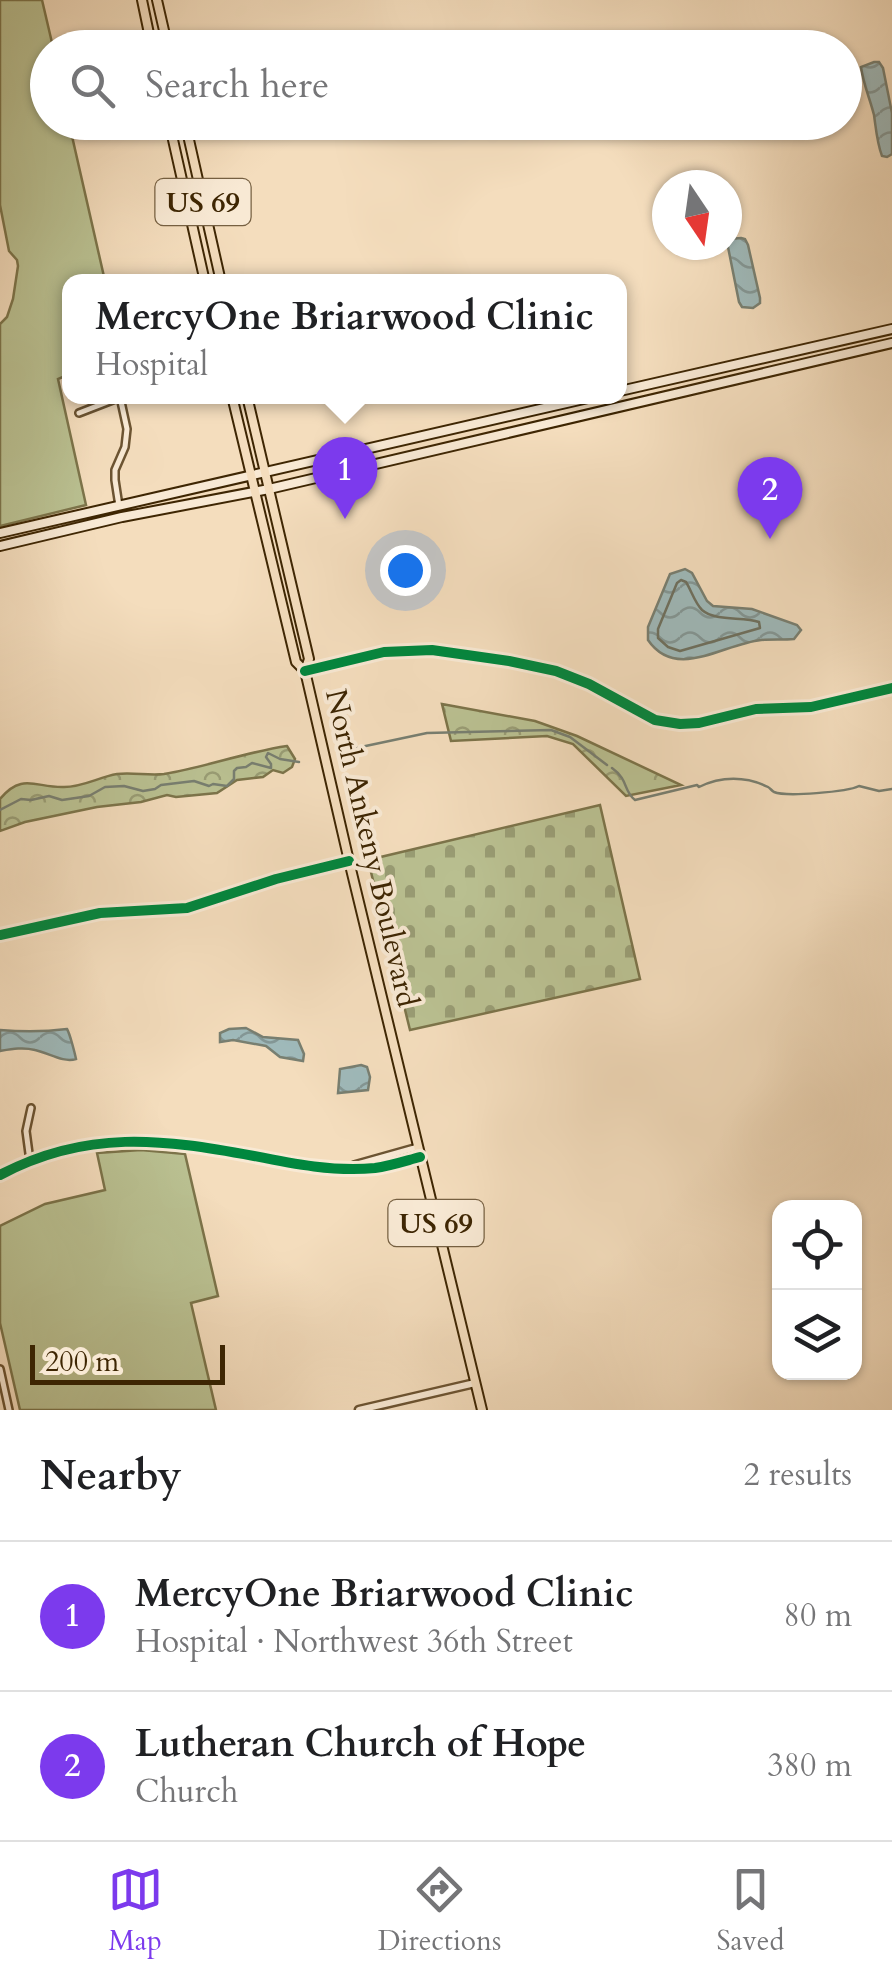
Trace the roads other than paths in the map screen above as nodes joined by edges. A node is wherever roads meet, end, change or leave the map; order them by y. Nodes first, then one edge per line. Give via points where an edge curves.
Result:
1 (142, 0) edge
2 (157, 0) edge
3 (148, 30) edge
4 (164, 30) edge
5 (173, 140) edge
6 (189, 140) edge
7 (203, 274) edge
8 (220, 274) edge
9 (892, 330) edge
10 (892, 344) edge
11 (627, 390) edge
12 (103, 404) edge
13 (122, 404) edge
14 (235, 404) edge
15 (248, 404) edge
16 (563, 404) edge
17 (79, 413) dead end
18 (257, 473) junction
19 (261, 491) junction
20 (119, 506) junction
21 (122, 517) junction
22 (0, 533) edge
23 (0, 546) edge
24 (306, 672) junction
25 (892, 688) edge
26 (348, 862) junction
27 (0, 936) edge
28 (31, 1108) dead end
29 (419, 1152) junction
30 (30, 1161) junction
31 (0, 1174) edge
32 (0, 1370) edge
33 (475, 1383) junction
34 (3, 1397) edge
35 (10, 1410) edge
36 (359, 1410) edge
37 (482, 1410) edge

1 - 3 main road
2 - 4 main road
5 - 7 main road, US 69
6 - 8 main road, US 69
9 - 11 main road
10 - 19 main road
12 - 17 street
13 - 20 street via 127,429 116,470
14 - 18 main road, North Ankeny Boulevard / US 69
15 - 18 main road, North Ankeny Boulevard / US 69
16 - 18 main road
18 - 19 main road, North Ankeny Boulevard / US 69
18 - 19 main road, North Ankeny Boulevard / US 69
18 - 20 main road
19 - 21 main road
19 - 24 main road, North Ankeny Boulevard / US 69 via 308,659
19 - 24 main road, North Ankeny Boulevard / US 69 via 296,662
20 - 21 street
20 - 22 main road
21 - 23 main road
24 - 25 street via 384,652 432,650 556,671 655,720 680,724 756,709 811,707
24 - 26 main road, North Ankeny Boulevard / US 69
26 - 27 street via 187,908 100,913
26 - 29 main road, North Ankeny Boulevard / US 69
28 - 30 street
29 - 30 street via 374,1168 321,1168 148,1140 101,1142
29 - 33 main road, US 69
30 - 31 street
32 - 34 street
33 - 36 street
33 - 37 main road, US 69
34 - 35 street

